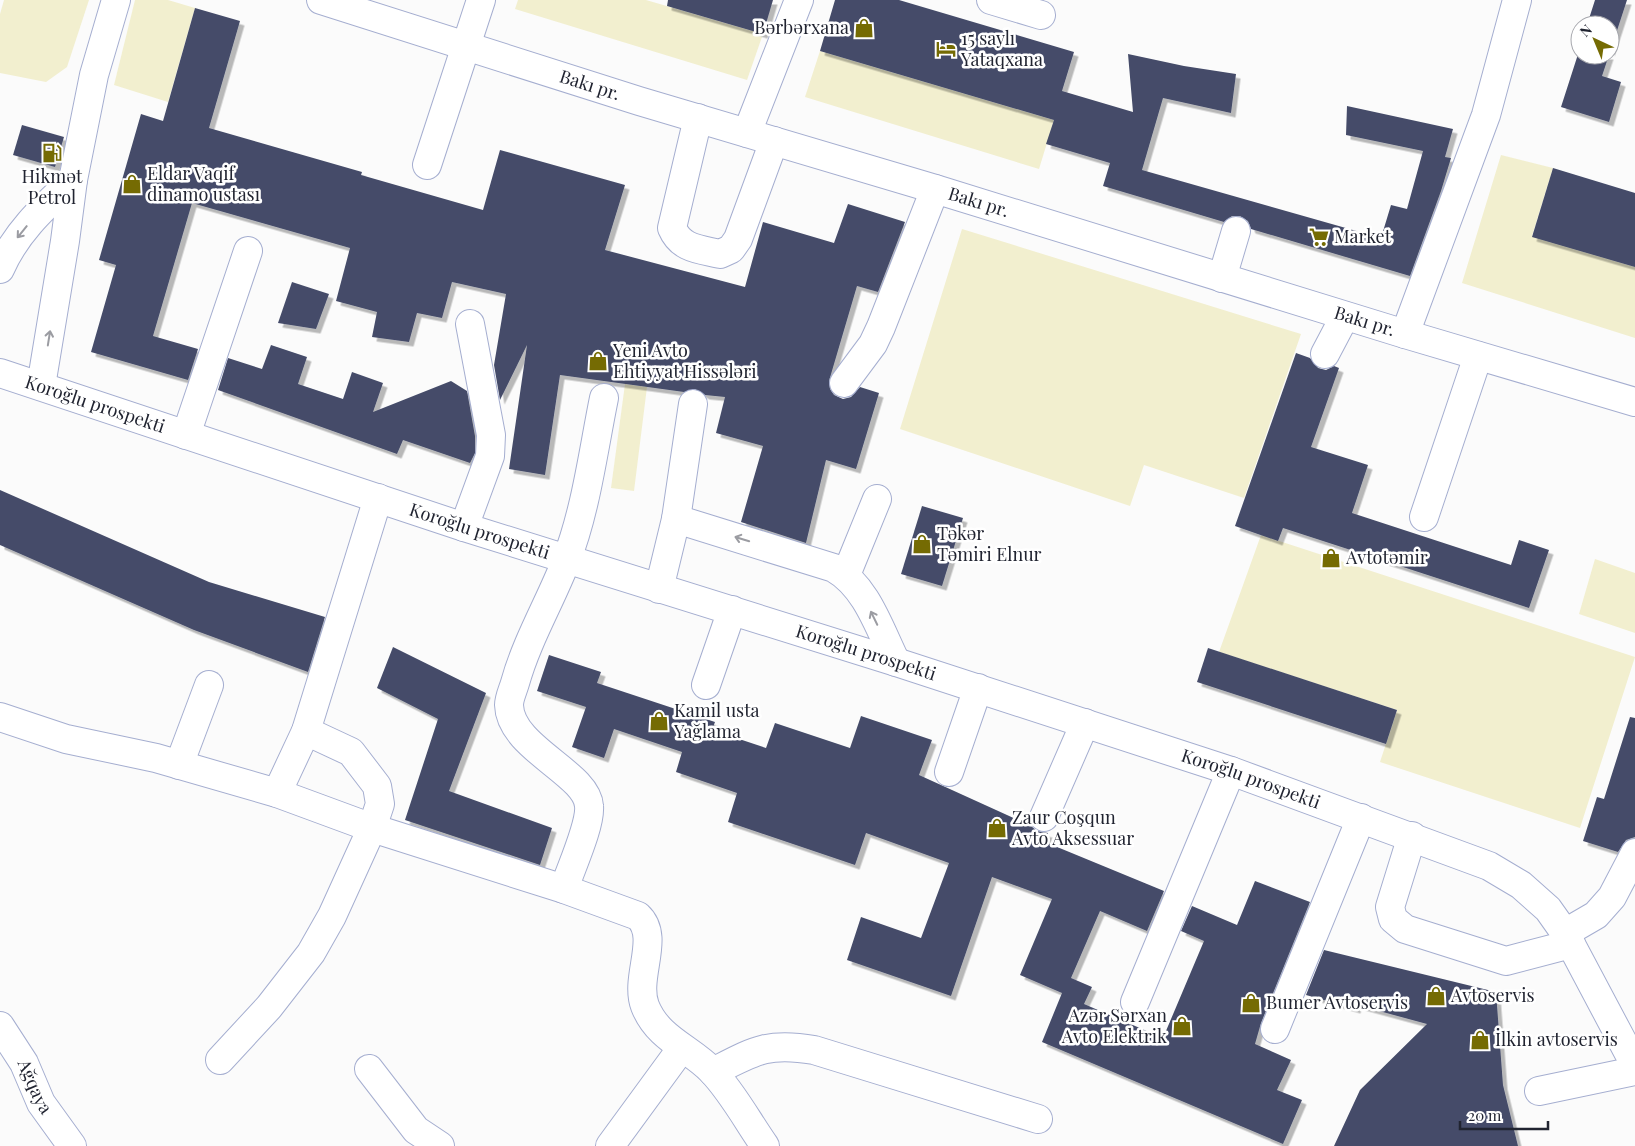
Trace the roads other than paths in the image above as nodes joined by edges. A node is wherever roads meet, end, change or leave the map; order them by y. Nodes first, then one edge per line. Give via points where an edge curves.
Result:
1 (116, 0) edge
2 (321, 0) edge
3 (481, 0) edge
4 (799, 0) edge
5 (991, 0) edge
6 (1517, 0) edge
7 (1041, 15) dead end
8 (467, 46) junction
9 (698, 118) junction
10 (747, 133) junction
11 (774, 141) junction
12 (427, 165) dead end
13 (73, 180) junction
14 (935, 189) junction
15 (1236, 231) dead end
16 (248, 252) dead end
17 (0, 269) edge
18 (1222, 278) junction
19 (1346, 316) junction
20 (470, 324) dead end
21 (1405, 334) junction
22 (1325, 354) dead end
23 (1478, 356) junction
24 (0, 373) edge
25 (844, 383) dead end
26 (41, 386) junction
27 (604, 398) dead end
28 (1635, 402) edge
29 (693, 404) dead end
30 (186, 435) junction
31 (378, 498) junction
32 (877, 499) dead end
33 (1424, 517) dead end
34 (676, 519) junction
35 (464, 527) junction
36 (566, 560) junction
37 (846, 575) junction
38 (659, 589) junction
39 (732, 610) junction
40 (896, 662) junction
41 (209, 684) dead end
42 (706, 685) dead end
43 (978, 688) junction
44 (0, 717) edge
45 (1085, 723) junction
46 (306, 731) junction
47 (178, 766) junction
48 (1231, 771) junction
49 (949, 772) dead end
50 (277, 793) junction
51 (1044, 816) dead end
52 (1361, 818) junction
53 (372, 828) junction
54 (1412, 836) junction
55 (1635, 853) edge
56 (564, 889) junction
57 (1568, 939) junction
58 (1135, 1002) dead end
59 (0, 1026) edge
60 (1274, 1029) dead end
61 (682, 1049) junction
62 (220, 1060) dead end
63 (1635, 1065) edge
64 (369, 1069) dead end
65 (1635, 1071) edge
66 (712, 1072) junction
67 (1539, 1091) dead end
68 (1038, 1119) dead end
69 (72, 1146) edge
70 (440, 1146) edge
71 (610, 1146) edge
72 (765, 1146) edge

1 - 13 street via 94,75
2 - 8 street, Bakı pr.
3 - 8 street
4 - 10 street
5 - 7 street
6 - 21 street via 1486,115
8 - 9 street, Bakı pr.
8 - 12 street
9 - 10 street, Bakı pr.
9 - 11 street via 672,228 676,239 690,247 720,254 731,248 738,239
10 - 11 street, Bakı pr.
11 - 14 street, Bakı pr.
13 -> 17 street via 17,238
26 -> 13 street
14 - 18 street, Bakı pr.
14 - 25 street via 874,344
15 - 18 street
16 - 30 street
18 - 19 street, Bakı pr.
19 - 21 street, Bakı pr.
19 - 22 street
20 - 35 street via 491,435 490,456
21 - 23 street, Bakı pr.
23 - 28 street, Bakı pr.
23 - 33 street
24 - 26 street, Koroğlu prospekti
26 - 30 street, Koroğlu prospekti
27 - 36 street via 582,505
29 - 34 street
30 - 31 street, Koroğlu prospekti
31 - 35 street, Koroğlu prospekti
31 - 46 street
32 - 37 street
37 -> 34 street via 834,568
34 - 38 street
35 - 36 street, Koroğlu prospekti
36 - 38 street, Koroğlu prospekti
36 - 56 street via 523,655 509,704 512,720 527,741 581,788 590,805
40 -> 37 street via 860,590
38 - 39 street, Koroğlu prospekti
39 - 40 street, Koroğlu prospekti
39 - 42 street
40 - 43 street, Koroğlu prospekti
41 - 47 street
43 - 45 street, Koroğlu prospekti
43 - 49 street
44 - 47 street via 66,739 156,758
45 - 48 street, Koroğlu prospekti
45 - 51 street
46 - 50 street
46 - 53 street via 351,752 376,786 380,804
47 - 50 street
48 - 52 street, Koroğlu prospekti
48 - 58 street
50 - 53 street
52 - 54 street, Koroğlu prospekti
52 - 60 street
53 - 56 street
53 - 62 street via 332,916 311,953 269,1007
54 - 57 street, Koroğlu prospekti via 1489,866 1513,880 1548,910
54 - 57 street via 1390,907 1393,919 1405,930 1506,961
55 - 57 street via 1612,897
56 - 61 street via 638,916 645,922 649,934 641,990 646,1008 661,1032
57 - 63 street, Koroğlu prospekti
59 - 69 street, Ağqaya via 24,1063 41,1103
61 - 66 street
61 - 71 street
64 - 70 street via 416,1130
65 - 67 street
66 - 68 street via 749,1054 788,1046 814,1050
66 - 72 street

